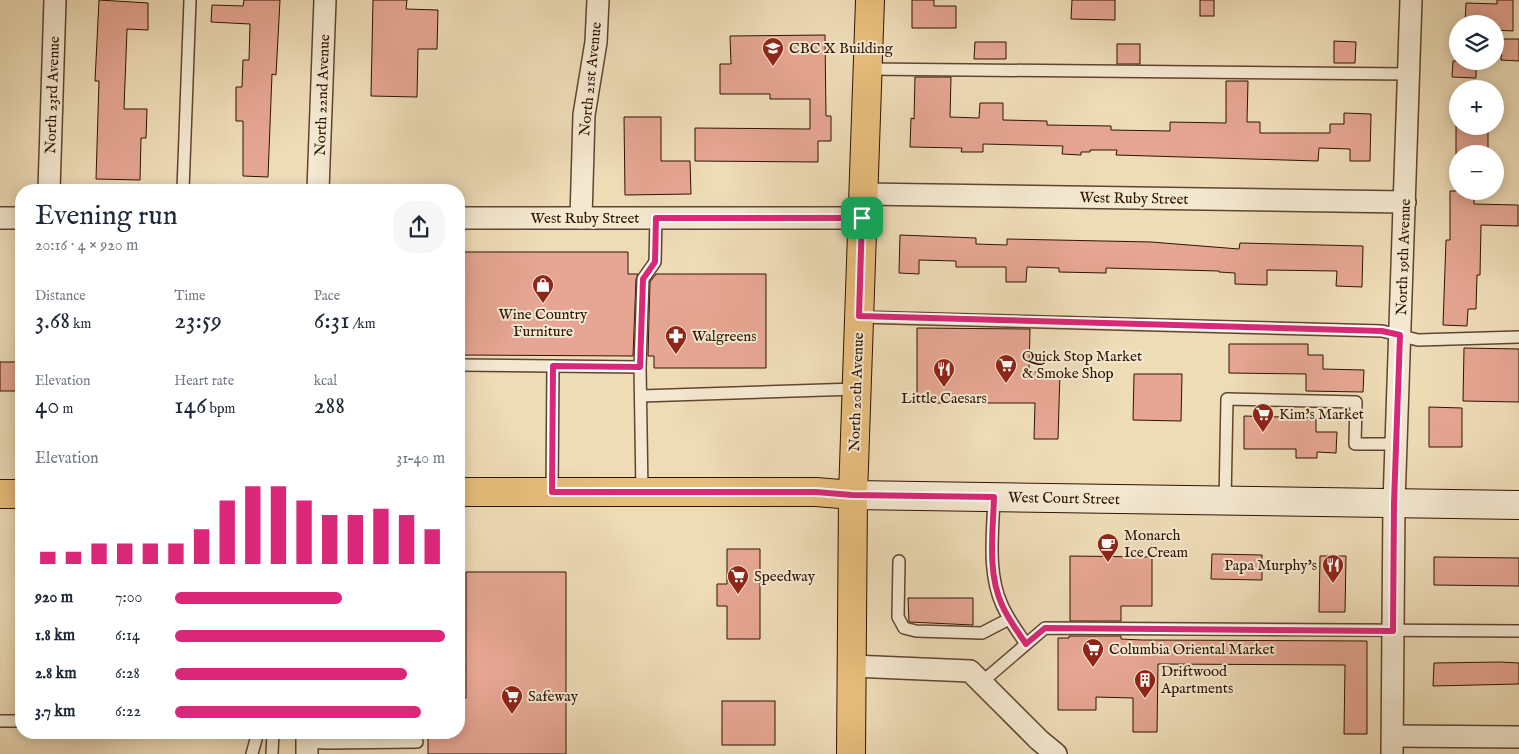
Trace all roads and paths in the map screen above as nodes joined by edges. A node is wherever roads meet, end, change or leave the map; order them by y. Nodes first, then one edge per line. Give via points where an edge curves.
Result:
1 (55, 0) edge
2 (190, 0) edge
3 (325, 0) edge
4 (598, 0) edge
5 (870, 0) edge
6 (1412, 0) edge
7 (867, 69) junction
8 (1409, 74) junction
9 (49, 184) edge
10 (183, 184) edge
11 (318, 184) edge
12 (1405, 202) junction
13 (862, 206) junction
14 (0, 218) edge
15 (15, 218) edge
16 (465, 218) edge
17 (581, 218) junction
18 (656, 218) junction
19 (859, 316) junction
20 (1400, 335) junction
21 (1519, 337) edge
22 (465, 366) edge
23 (553, 366) junction
24 (640, 367) junction
25 (856, 389) junction
26 (641, 396) junction
27 (1396, 444) junction
28 (465, 492) edge
29 (552, 492) junction
30 (642, 492) junction
31 (0, 494) edge
32 (15, 494) edge
33 (852, 495) junction
34 (994, 497) junction
35 (1224, 500) junction
36 (1394, 503) junction
37 (1519, 505) edge
38 (898, 561) dead end
39 (1009, 619) junction
40 (1393, 631) junction
41 (1519, 631) edge
42 (1026, 644) junction
43 (852, 666) junction
44 (982, 682) junction
45 (0, 721) edge
46 (15, 721) edge
47 (1519, 737) edge
48 (256, 739) edge
49 (273, 739) edge
50 (417, 742) dead end
51 (307, 743) edge
52 (1393, 745) edge
53 (252, 754) edge
54 (272, 754) edge
55 (851, 754) edge
56 (1056, 754) edge

1 - 9 street, North 23rd Avenue
2 - 10 lane
3 - 11 street, North 22nd Avenue
4 - 17 street, North 21st Avenue via 596,42 584,115
5 - 7 main road, North 20th Avenue
6 - 8 street, North 19th Avenue
7 - 8 lane
7 - 13 main road, North 20th Avenue
8 - 12 street, North 19th Avenue
12 - 13 street, West Ruby Street
12 - 20 street, North 19th Avenue
13 - 18 street, West Ruby Street
13 - 19 main road, North 20th Avenue
14 - 15 street
16 - 17 street, West Ruby Street
17 - 18 street, West Ruby Street
18 - 24 lane via 655,262 643,279
19 - 20 lane via 1382,331
19 - 25 main road, North 20th Avenue
20 - 21 lane via 1418,340
20 - 27 street, North 19th Avenue
22 - 23 lane
23 - 24 lane
23 - 29 lane
24 - 26 lane
25 - 26 lane
25 - 33 main road, North 20th Avenue
26 - 30 lane
27 - 35 lane via 1355,444 1356,402 1227,399
27 - 36 street, North 19th Avenue
28 - 29 main road, West Court Street
29 - 30 main road, West Court Street
30 - 33 main road, West Court Street
31 - 32 main road
33 - 34 main road, West Court Street
33 - 43 main road, North 20th Avenue
34 - 35 main road, West Court Street
34 - 39 lane via 993,569 1001,604
35 - 36 main road, West Court Street
36 - 37 main road, West Court Street
36 - 40 street, North 19th Avenue
38 - 39 lane via 898,617 904,628 982,633
39 - 42 lane
40 - 41 lane
40 - 42 lane via 1045,628
40 - 52 street, North 19th Avenue
42 - 44 lane
43 - 44 street via 965,669
43 - 55 main road, North 20th Avenue
44 - 56 street
45 - 46 lane
47 - 52 street
48 - 53 lane
49 - 54 lane
50 - 51 lane

